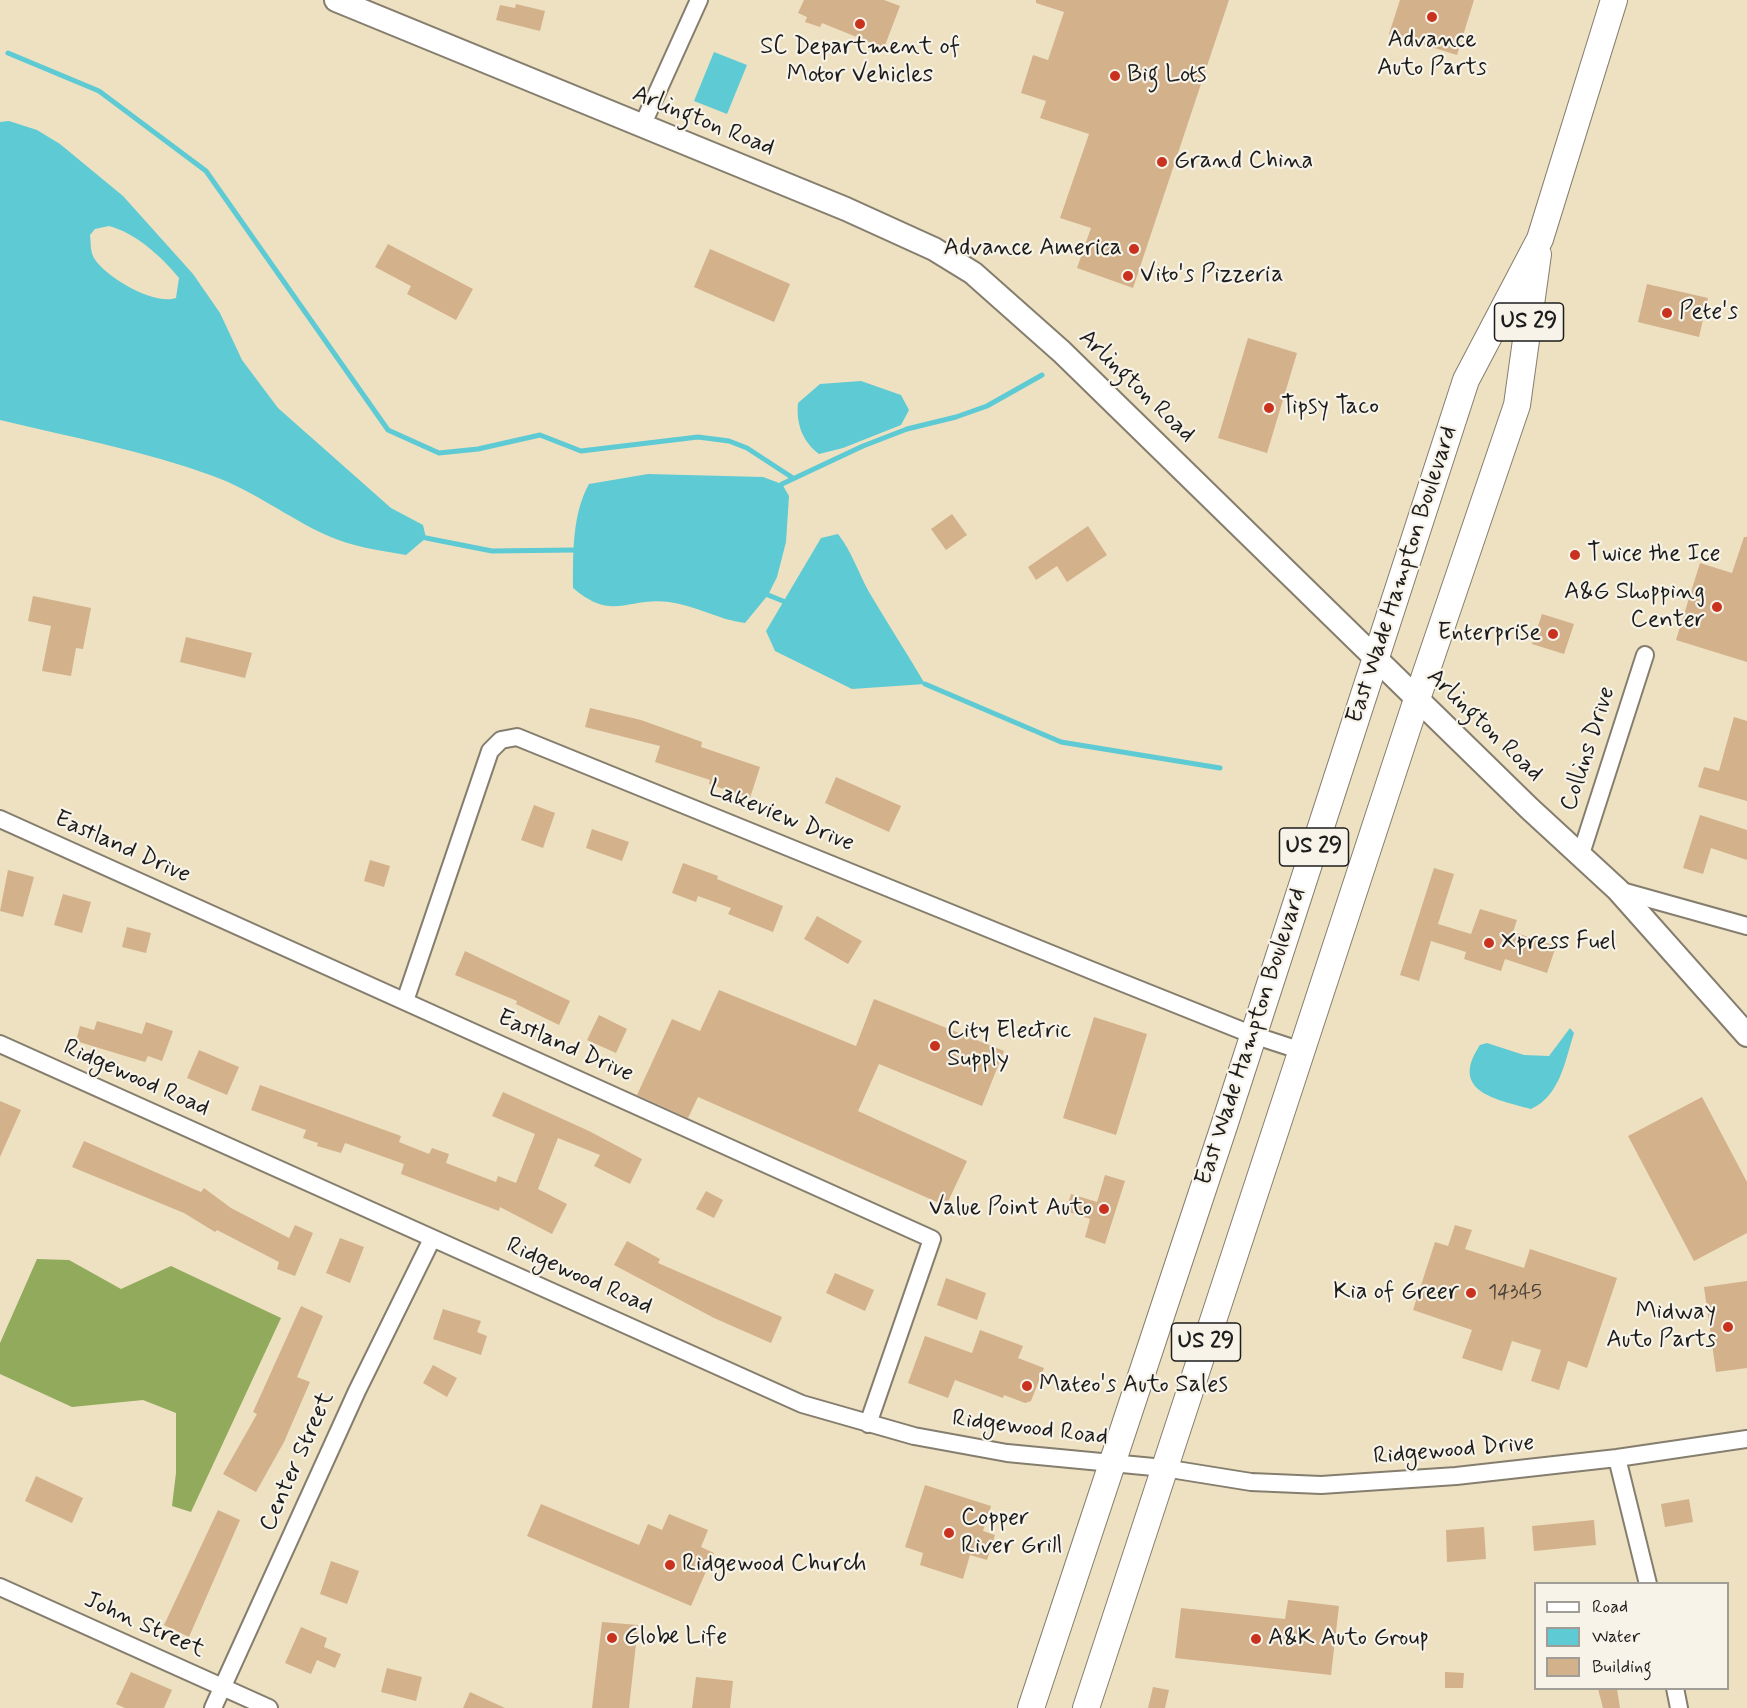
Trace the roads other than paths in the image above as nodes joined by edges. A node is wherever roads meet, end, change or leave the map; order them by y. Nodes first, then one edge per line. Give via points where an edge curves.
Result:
1 (336, 0) edge
2 (699, 0) edge
3 (1614, 0) edge
4 (642, 126) junction
5 (1540, 239) junction
6 (1645, 655) dead end
7 (1376, 659) junction
8 (1417, 699) junction
9 (0, 819) edge
10 (1580, 857) junction
11 (1618, 890) junction
12 (1747, 926) edge
13 (405, 1001) junction
14 (1253, 1035) junction
15 (1747, 1035) edge
16 (0, 1044) edge
17 (1302, 1051) junction
18 (432, 1239) junction
19 (868, 1424) junction
20 (1747, 1439) edge
21 (1617, 1458) junction
22 (1112, 1464) junction
23 (1164, 1468) junction
24 (1648, 1582) edge
25 (0, 1587) edge
26 (222, 1688) junction
27 (1675, 1690) edge
28 (213, 1708) edge
29 (269, 1708) edge
30 (1031, 1708) edge
31 (1086, 1708) edge
32 (1680, 1708) edge

1 - 4 main road, Arlington Road
2 - 4 street
3 - 5 main road, East Wade Hampton Boulevard / US 29
4 - 7 main road, Arlington Road via 890,228 973,273 1062,352
5 - 7 main road, East Wade Hampton Boulevard / US 29 via 1466,380
5 - 8 main road, East Wade Hampton Boulevard / US 29 via 1517,405
6 - 10 street, Collins Drive
7 - 8 main road, Arlington Road
7 - 14 main road, East Wade Hampton Boulevard / US 29
8 - 10 main road, Arlington Road
8 - 17 main road, East Wade Hampton Boulevard / US 29
9 - 13 street, Eastland Drive
10 - 11 main road, Arlington Road
11 - 12 street
11 - 15 main road, Arlington Road
13 - 14 street, Lakeview Drive via 490,751 501,740 517,737
13 - 19 street, Eastland Drive via 932,1239
14 - 17 street, Lakeview Drive
14 - 22 main road, East Wade Hampton Boulevard / US 29
16 - 18 street, Ridgewood Road
17 - 23 main road, East Wade Hampton Boulevard / US 29
18 - 19 street, Ridgewood Road via 802,1404
18 - 26 street, Center Street via 357,1391
19 - 22 street, Ridgewood Road via 960,1446
20 - 21 street, Ridgewood Drive
21 - 23 street, Ridgewood Drive via 1445,1477 1321,1485 1251,1482
21 - 24 street
22 - 23 street, Ridgewood Road
22 - 30 main road, East Wade Hampton Boulevard / US 29
23 - 31 main road, East Wade Hampton Boulevard / US 29
25 - 26 street, John Street
26 - 28 street, Center Street
26 - 29 street, John Street
27 - 32 street

